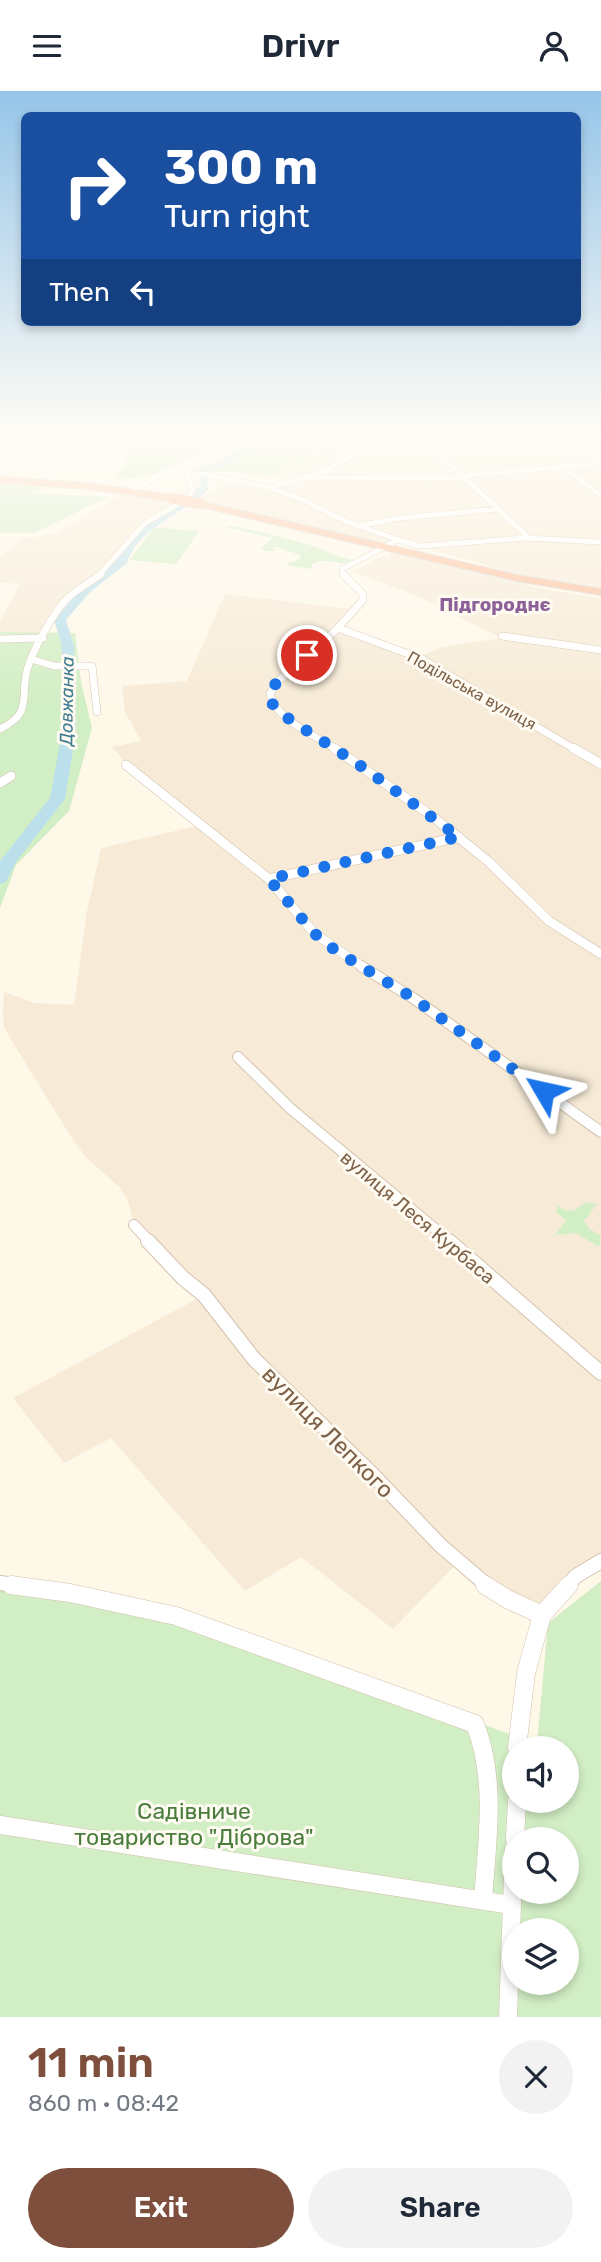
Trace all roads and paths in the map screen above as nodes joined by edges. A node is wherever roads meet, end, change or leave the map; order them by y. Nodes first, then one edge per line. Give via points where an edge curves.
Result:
1 (142, 526) edge
2 (290, 526) edge
3 (357, 526) edge
4 (516, 526) edge
5 (529, 538) junction
6 (398, 540) junction
7 (601, 543) edge
8 (386, 548) junction
9 (601, 593) edge
10 (338, 628) junction
11 (502, 636) dead end
12 (43, 638) junction
13 (0, 639) edge
14 (601, 650) edge
15 (31, 659) junction
16 (97, 712) dead end
17 (0, 729) edge
18 (601, 764) edge
19 (126, 765) dead end
20 (11, 776) dead end
21 (0, 783) edge
22 (459, 837) junction
23 (269, 879) junction
24 (601, 954) edge
25 (238, 1056) dead end
26 (601, 1132) edge
27 (134, 1225) dead end
28 (601, 1373) edge
29 (601, 1561) edge
30 (0, 1583) edge
31 (542, 1615) junction
32 (518, 1736) edge
33 (0, 1825) edge
34 (483, 1900) junction
35 (511, 1905) joint
36 (508, 2017) edge

1 - 12 street via 100,575 67,598
2 - 8 highway, bridge
3 - 6 street
4 - 5 street
5 - 6 street via 420,547
5 - 7 street
6 - 8 street
8 - 9 highway
8 - 10 street via 342,569 363,600
10 - 18 street, Подільська вулиця via 422,659
10 - 22 street via 276,683 270,694 273,705
11 - 14 street
12 - 13 street
12 - 15 street
15 - 16 street via 61,666 92,666
15 - 17 street via 22,715
19 - 23 street
20 - 21 street
22 - 23 street
22 - 24 street via 549,921
23 - 26 street via 314,933 336,951 413,998
25 - 28 street, вулиця Леся Курбаса via 262,1084
27 - 31 street, вулиця Лепкого via 204,1295 254,1359 441,1546 477,1579
29 - 31 street via 576,1576
30 - 34 street via 176,1616 475,1724 482,1737 489,1809
31 - 32 street via 526,1673
33 - 34 street
34 - 35 street
35 - 36 street

